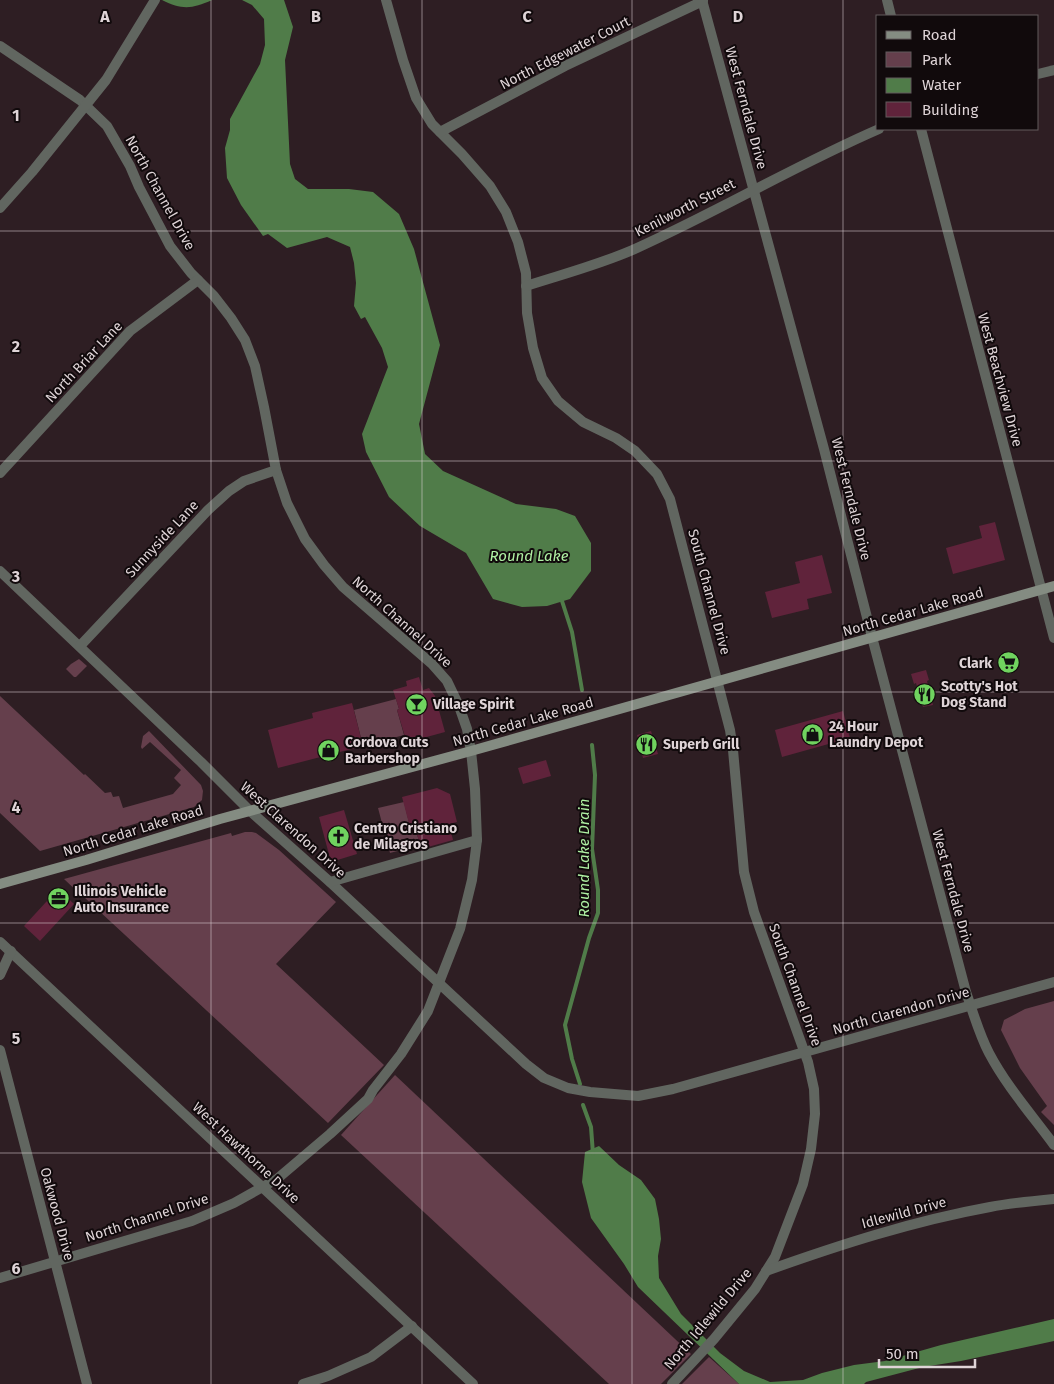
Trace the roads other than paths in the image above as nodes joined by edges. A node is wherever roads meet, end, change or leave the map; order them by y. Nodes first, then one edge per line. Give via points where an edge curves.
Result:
1 (154, 0) edge
2 (386, 0) edge
3 (703, 0) edge
4 (887, 0) edge
5 (892, 15) edge
6 (0, 46) edge
7 (1054, 70) edge
8 (1039, 74) edge
9 (86, 106) junction
10 (877, 130) edge
11 (921, 130) edge
12 (440, 132) junction
13 (754, 189) junction
14 (0, 208) edge
15 (198, 280) junction
16 (526, 286) junction
17 (276, 470) junction
18 (0, 473) edge
19 (0, 571) edge
20 (1054, 586) edge
21 (1041, 590) junction
22 (872, 638) junction
23 (1054, 638) edge
24 (80, 646) junction
25 (718, 681) junction
26 (470, 751) junction
27 (249, 810) junction
28 (477, 840) junction
29 (330, 882) junction
30 (0, 884) edge
31 (0, 942) edge
32 (11, 951) junction
33 (0, 975) edge
34 (1054, 982) edge
35 (439, 984) junction
36 (971, 1006) junction
37 (0, 1050) edge
38 (804, 1052) junction
39 (3, 1076) edge
40 (580, 1090) joint
41 (1054, 1145) edge
42 (263, 1187) junction
43 (1054, 1199) edge
44 (56, 1262) junction
45 (766, 1271) junction
46 (0, 1278) edge
47 (412, 1326) junction
48 (87, 1384) edge
49 (303, 1384) edge
50 (473, 1384) edge
51 (672, 1384) edge

1 - 9 street via 106,80
2 - 12 street, South Channel Drive via 416,98
3 - 12 street, North Edgewater Court via 564,66
3 - 13 street, West Ferndale Drive
4 - 5 street
6 - 9 street, North Channel Drive
7 - 8 street
9 - 14 street
9 - 15 street, North Channel Drive via 107,126 170,246
10 - 13 street, Kenilworth Street
11 - 21 street, West Beachview Drive
12 - 16 street, South Channel Drive via 490,186 506,212 518,242
13 - 16 street, Kenilworth Street via 636,249
13 - 22 street, West Ferndale Drive
15 - 17 street, North Channel Drive via 214,296 245,340 255,366
15 - 18 street, North Briar Lane via 130,331
16 - 25 street, South Channel Drive via 532,348 542,378 558,401 582,422 635,451 657,474 670,499
17 - 24 street, Sunnyside Lane via 244,481 229,491
17 - 26 street, North Channel Drive via 286,503 305,539 324,565 343,587 432,664 446,681 467,729
19 - 24 street, West Clarendon Drive
20 - 21 main road, North Cedar Lake Road
21 - 22 main road, North Cedar Lake Road
21 - 23 street, West Beachview Drive
22 - 25 main road, North Cedar Lake Road
22 - 36 street, West Ferndale Drive
24 - 27 street, West Clarendon Drive
25 - 26 main road, North Cedar Lake Road
25 - 38 street, South Channel Drive via 732,743 744,872 754,912
26 - 27 main road, North Cedar Lake Road
26 - 28 street, North Channel Drive
27 - 29 street, West Clarendon Drive
27 - 30 main road, North Cedar Lake Road
28 - 29 street
28 - 35 street, North Channel Drive via 472,880 460,929
29 - 35 street, West Clarendon Drive
31 - 32 street, West Hawthorne Drive
32 - 33 street
32 - 42 street, West Hawthorne Drive
34 - 36 street, North Clarendon Drive
35 - 40 street, West Clarendon Drive via 544,1078
35 - 42 street, North Channel Drive via 428,1011 368,1099 277,1179
36 - 38 street, North Clarendon Drive
36 - 41 street, West Ferndale Drive via 989,1052 1004,1078
37 - 39 street, Oakwood Drive
38 - 40 street, North Clarendon Drive via 638,1096
38 - 45 street, South Channel Drive via 814,1089 815,1114 810,1149 803,1184
39 - 44 street, Oakwood Drive
42 - 44 street, North Channel Drive via 192,1221
42 - 47 street, West Hawthorne Drive
43 - 45 street, Idlewild Drive via 992,1206 931,1219 829,1248
44 - 46 street, North Channel Drive
44 - 48 street, Oakwood Drive
45 - 51 street, North Idlewild Drive via 714,1338
47 - 49 street via 371,1357
47 - 50 street, West Hawthorne Drive

